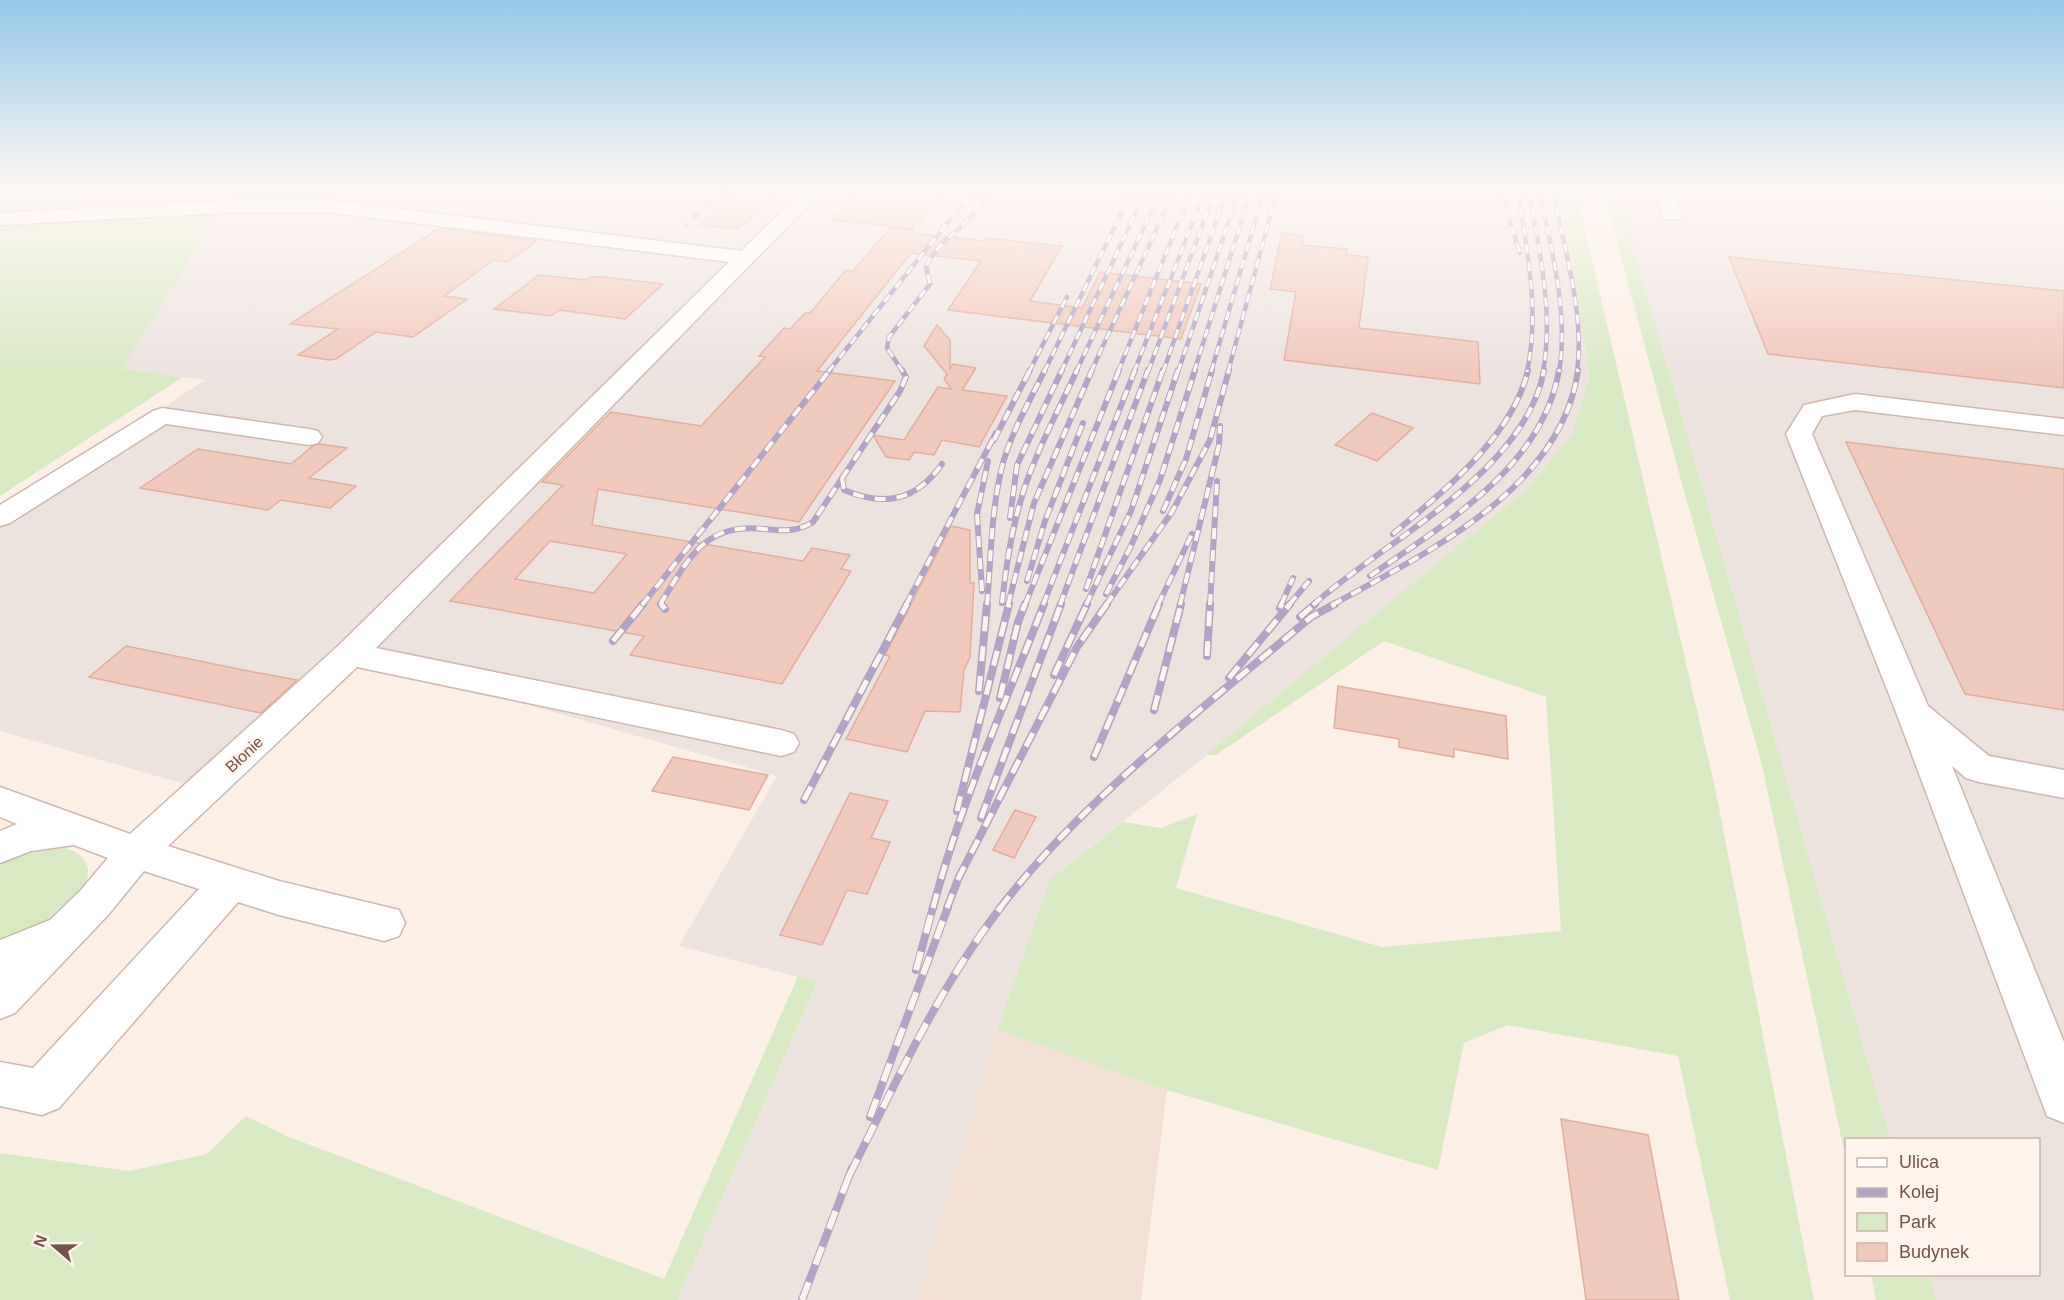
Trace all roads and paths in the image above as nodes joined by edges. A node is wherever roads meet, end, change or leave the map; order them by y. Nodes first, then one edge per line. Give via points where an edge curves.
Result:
1 (691, 252) edge
2 (751, 252) edge
3 (745, 258) junction
4 (2064, 427) edge
5 (309, 437) dead end
6 (0, 517) edge
7 (350, 654) junction
8 (1912, 712) junction
9 (781, 743) dead end
10 (2064, 784) edge
11 (0, 802) edge
12 (81, 831) junction
13 (0, 847) edge
14 (136, 852) junction
15 (231, 882) junction
16 (75, 923) junction
17 (384, 923) dead end
18 (0, 960) edge
19 (0, 999) edge
20 (0, 1084) edge
21 (2064, 1100) edge

1 - 3 street
2 - 3 street, Błonie
3 - 7 street, Błonie
4 - 8 street via 1855,402 1813,410 1800,434
5 - 6 street via 162,416
7 - 9 street
7 - 14 street, Błonie
8 - 10 street via 1979,768
8 - 21 street
11 - 12 street
12 - 13 street via 28,836
12 - 14 street
14 - 15 street
14 - 16 street, Błonie
15 - 17 street via 279,898
15 - 20 street via 42,1092
16 - 18 street
16 - 19 street, Błonie

